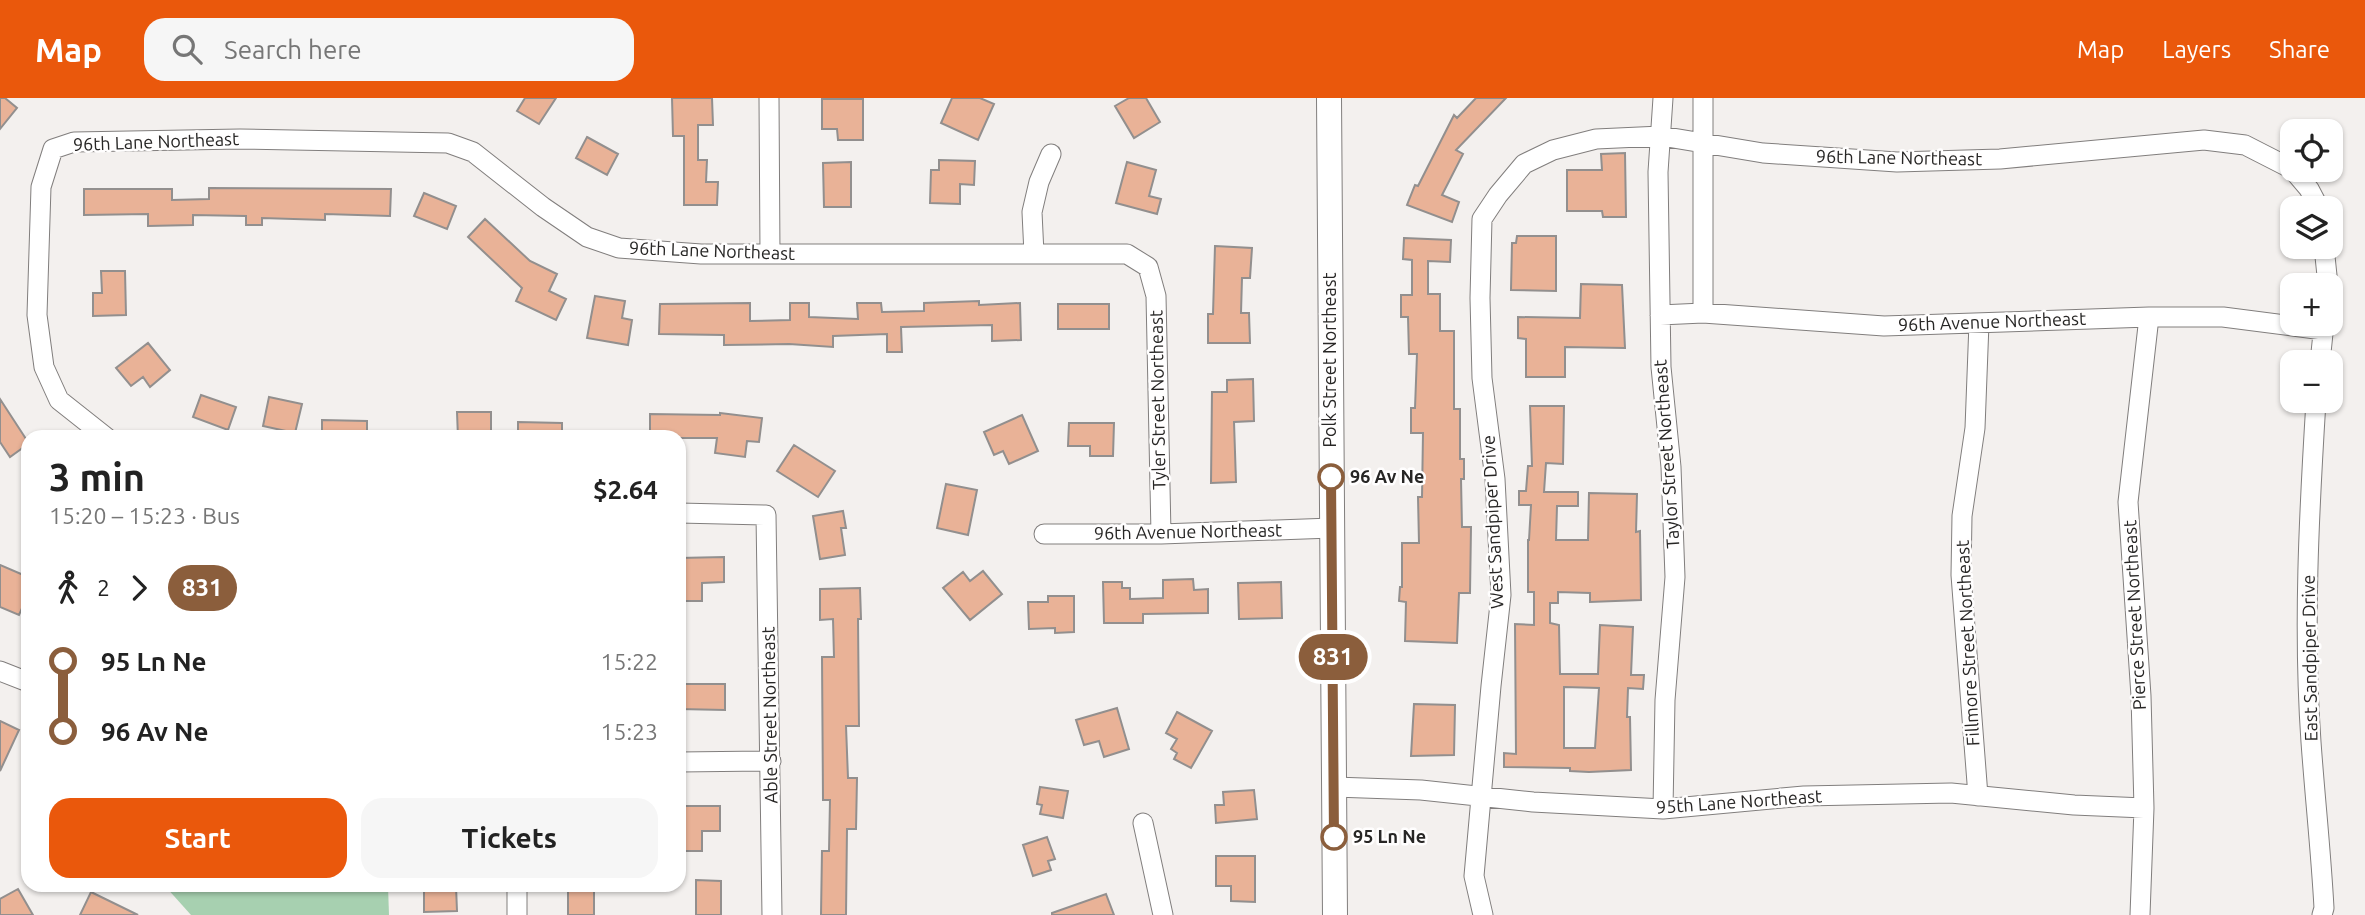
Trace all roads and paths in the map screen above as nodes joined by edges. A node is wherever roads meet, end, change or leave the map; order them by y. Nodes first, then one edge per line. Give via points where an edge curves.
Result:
1 (769, 98) edge
2 (1329, 98) edge
3 (1663, 98) edge
4 (1703, 98) edge
5 (1661, 136) junction
6 (1701, 142) junction
7 (1051, 154) dead end
8 (2280, 163) edge
9 (1512, 178) joint
10 (770, 254) junction
11 (1034, 254) junction
12 (1148, 267) joint
13 (1703, 313) junction
14 (1660, 315) junction
15 (2149, 317) junction
16 (1979, 323) junction
17 (2280, 323) edge
18 (2315, 413) edge
19 (97, 430) edge
20 (686, 513) edge
21 (1332, 528) junction
22 (1044, 534) dead end
23 (1161, 534) junction
24 (0, 671) edge
25 (21, 679) edge
26 (771, 761) junction
27 (686, 762) edge
28 (1334, 788) junction
29 (1480, 796) junction
30 (1978, 796) junction
31 (2144, 807) junction
32 (1663, 809) junction
33 (1143, 823) dead end
34 (517, 892) edge
35 (517, 915) edge
36 (772, 915) edge
37 (1163, 915) edge
38 (1335, 915) edge
39 (1483, 915) edge
40 (2140, 915) edge
41 (2322, 915) edge

1 - 10 street
2 - 21 street, Polk Street Northeast
3 - 5 street, Taylor Street Northeast
4 - 6 street
5 - 6 street, 96th Lane Northeast
5 - 9 street, 96th Lane Northeast via 1596,139 1553,150 1524,164
5 - 14 street, Taylor Street Northeast
6 - 8 street, 96th Lane Northeast via 1763,153 1897,162 2000,159 2204,140 2245,145
6 - 13 street
7 - 11 street via 1032,212
9 - 29 street, West Sandpiper Drive via 1482,219 1482,378 1495,479 1501,595
10 - 11 street, 96th Lane Northeast
10 - 19 street, 96th Lane Northeast via 619,248 587,236 472,152 448,143 74,142 53,149 41,187 37,315 44,367 59,400
11 - 12 street, 96th Lane Northeast via 1127,254
12 - 23 street, Tyler Street Northeast via 1156,296
13 - 14 street, 96th Avenue Northeast
13 - 16 street, 96th Avenue Northeast via 1884,326
14 - 32 street, Taylor Street Northeast via 1675,577 1665,700
15 - 16 street, 96th Avenue Northeast
15 - 17 street, 96th Avenue Northeast
15 - 31 street, Pierce Street Northeast via 2128,502
16 - 30 street, Fillmore Street Northeast via 1961,575
18 - 41 street, East Sandpiper Drive via 2307,583
20 - 26 street, Able Street Northeast via 766,515
21 - 23 street, 96th Avenue Northeast
21 - 28 street, Polk Street Northeast
22 - 23 street, 96th Avenue Northeast
24 - 25 street
26 - 27 street
26 - 36 street, Able Street Northeast
28 - 29 street, 95th Lane Northeast
28 - 38 street, Polk Street Northeast
29 - 32 street, 95th Lane Northeast
29 - 39 street, West Sandpiper Drive via 1474,876
30 - 31 street, 95th Lane Northeast
30 - 32 street, 95th Lane Northeast via 1804,796
31 - 40 street, Pierce Street Northeast
33 - 37 street
34 - 35 street

